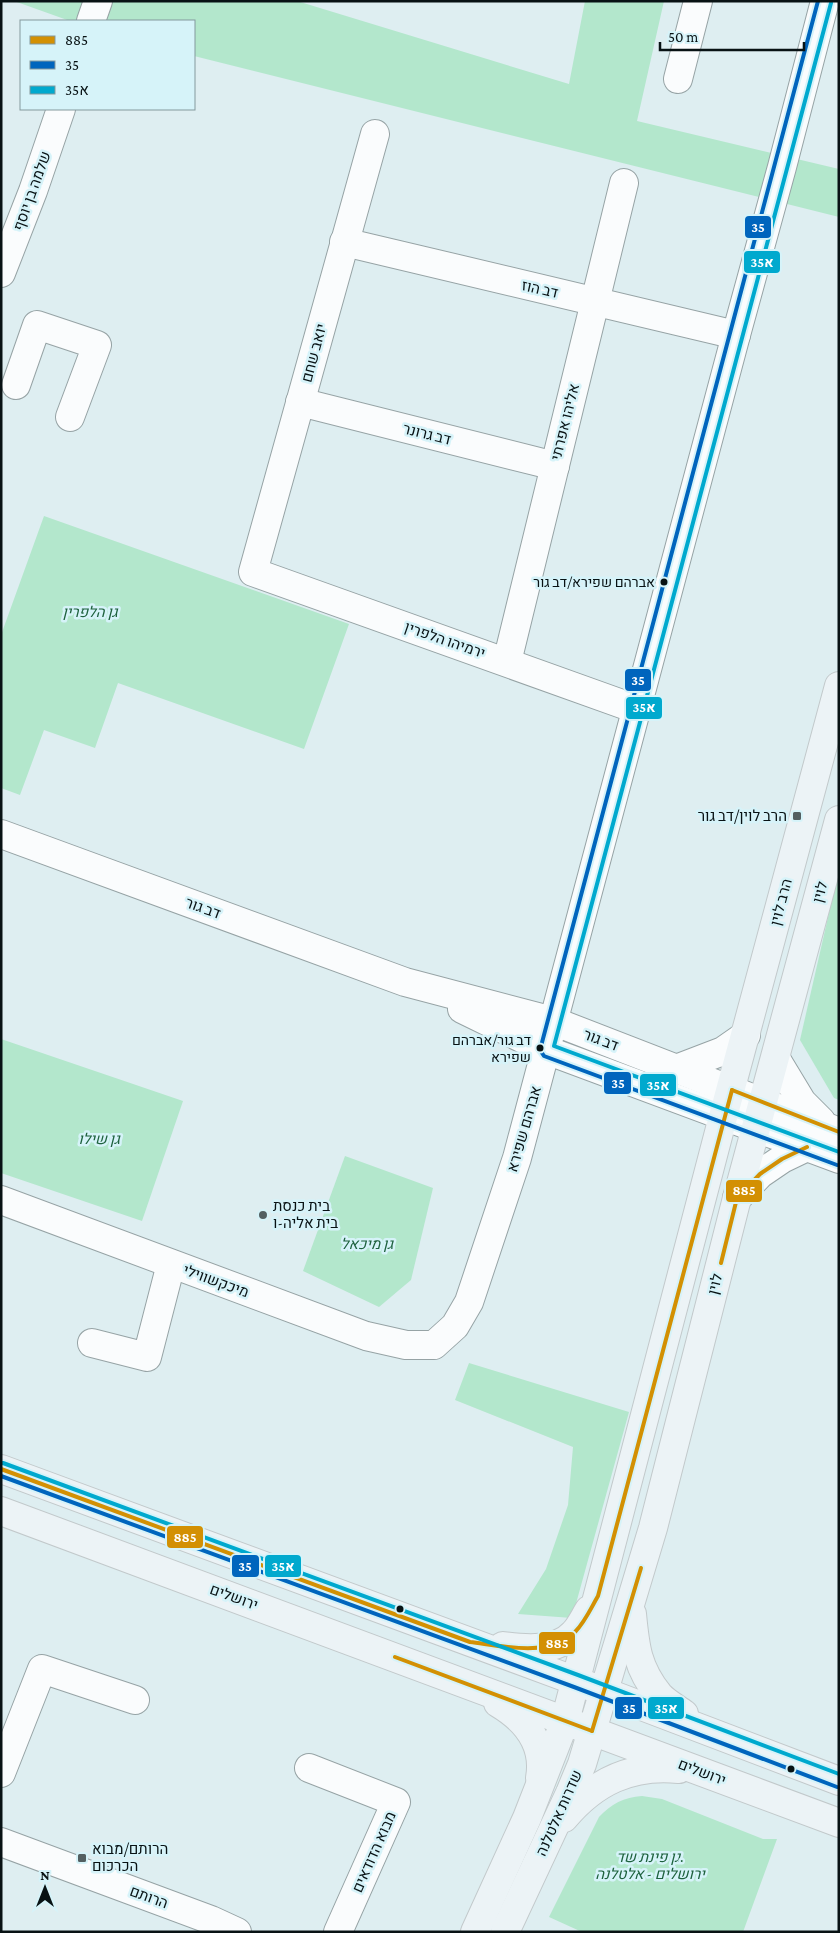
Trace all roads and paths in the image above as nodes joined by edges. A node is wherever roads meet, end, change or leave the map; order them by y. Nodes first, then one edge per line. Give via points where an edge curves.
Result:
1 (98, 1) edge
2 (698, 1) edge
3 (825, 1) edge
4 (91, 20) edge
5 (678, 80) dead end
6 (61, 110) edge
7 (375, 134) dead end
8 (624, 183) dead end
9 (344, 242) junction
10 (1, 273) edge
11 (595, 302) junction
12 (736, 335) junction
13 (16, 385) dead end
14 (300, 402) junction
15 (70, 418) dead end
16 (555, 466) junction
17 (253, 572) joint
18 (507, 662) junction
19 (839, 686) edge
20 (636, 709) junction
21 (839, 820) edge
22 (1, 834) edge
23 (405, 982) junction
24 (553, 1021) junction
25 (746, 1035) junction
26 (546, 1050) junction
27 (776, 1059) junction
28 (676, 1069) junction
29 (732, 1090) junction
30 (763, 1101) junction
31 (723, 1118) junction
32 (756, 1129) junction
33 (833, 1130) edge
34 (807, 1147) junction
35 (839, 1159) edge
36 (737, 1198) junction
37 (1, 1200) edge
38 (171, 1264) junction
39 (92, 1343) dead end
40 (434, 1345) joint
41 (1, 1469) edge
42 (1, 1511) edge
43 (598, 1596) junction
44 (631, 1602) junction
45 (470, 1642) junction
46 (576, 1681) junction
47 (467, 1684) junction
48 (604, 1691) junction
49 (135, 1700) dead end
50 (565, 1721) junction
51 (705, 1730) junction
52 (592, 1731) junction
53 (309, 1768) dead end
54 (1, 1772) edge
55 (704, 1772) junction
56 (839, 1782) edge
57 (538, 1790) junction
58 (839, 1823) edge
59 (550, 1835) junction
60 (1, 1842) edge
61 (209, 1926) edge
62 (237, 1932) edge
63 (338, 1932) edge
64 (475, 1932) edge
65 (505, 1932) edge

1 - 4 street
2 - 5 street
3 - 12 street, אברהם שפירא
6 - 10 street, שלמה בן יוסף
7 - 9 street, יואב שחם
8 - 11 street, אליהו אפרתי
9 - 11 street, דב הוז
9 - 14 street, יואב שחם
11 - 12 street, דב הוז
11 - 16 street, אליהו אפרתי
12 - 20 street, אברהם שפירא
13 - 15 street via 37,325 97,345
14 - 16 street, דב גרונר
14 - 17 street, יואב שחם
16 - 18 street, אליהו אפרתי
17 - 18 street, ירמיהו הלפרין
18 - 20 street, ירמיהו הלפרין
19 - 25 main road, הרב לוין
20 - 24 street, אברהם שפירא
21 - 27 main road, לוין
22 - 23 street, דב גור
23 - 24 street, דב גור
23 - 26 street, דב גור
24 - 26 street, אברהם שפירא
24 - 28 street, דב גור
25 - 28 street via 724,1051
25 - 29 main road, הרב לוין
26 - 31 street, דב גור
26 - 40 street, אברהם שפירא via 517,1158 469,1302 455,1326
27 - 30 main road, לוין
27 - 33 street via 802,1102
28 - 29 street, דב גור
29 - 30 street, דב גור
29 - 31 main road, הרב לוין
30 - 32 main road, לוין
30 - 33 street, דב גור
31 - 32 street, דב גור
31 - 43 main road, הרב לוין
32 - 34 street, דב גור
32 - 36 main road, לוין
34 - 35 street, דב גור
34 - 36 street via 760,1174
36 - 44 main road, לוין
37 - 38 street, מיכקשווילי
38 - 39 street via 147,1357
38 - 40 street, מיכקשווילי via 366,1336 406,1345
41 - 45 main road
42 - 47 main road, ירושלים
43 - 45 main road via 574,1634 563,1642 529,1648
43 - 46 main road, שדרות אלטלנה
44 - 48 main road, לוין
44 - 51 main road via 639,1662 660,1696
45 - 46 main road
46 - 48 main road
46 - 50 main road, שדרות אלטלנה
47 - 50 main road, ירושלים
47 - 57 main road via 514,1713 526,1725 540,1756
48 - 51 main road
48 - 52 main road, שדרות אלטלנה
49 - 54 street via 42,1669
50 - 52 main road, ירושלים
50 - 57 main road, שדרות אלטלנה
51 - 56 main road
52 - 55 main road, ירושלים
52 - 59 main road, שדרות אלטלנה via 582,1764
53 - 63 street, מבוא הדודאים via 396,1802
55 - 58 main road, ירושלים
55 - 59 main road via 660,1767 614,1777 578,1801
57 - 64 main road, שדרות אלטלנה
59 - 65 main road, שדרות אלטלנה
60 - 61 street, הרותם
61 - 62 street

